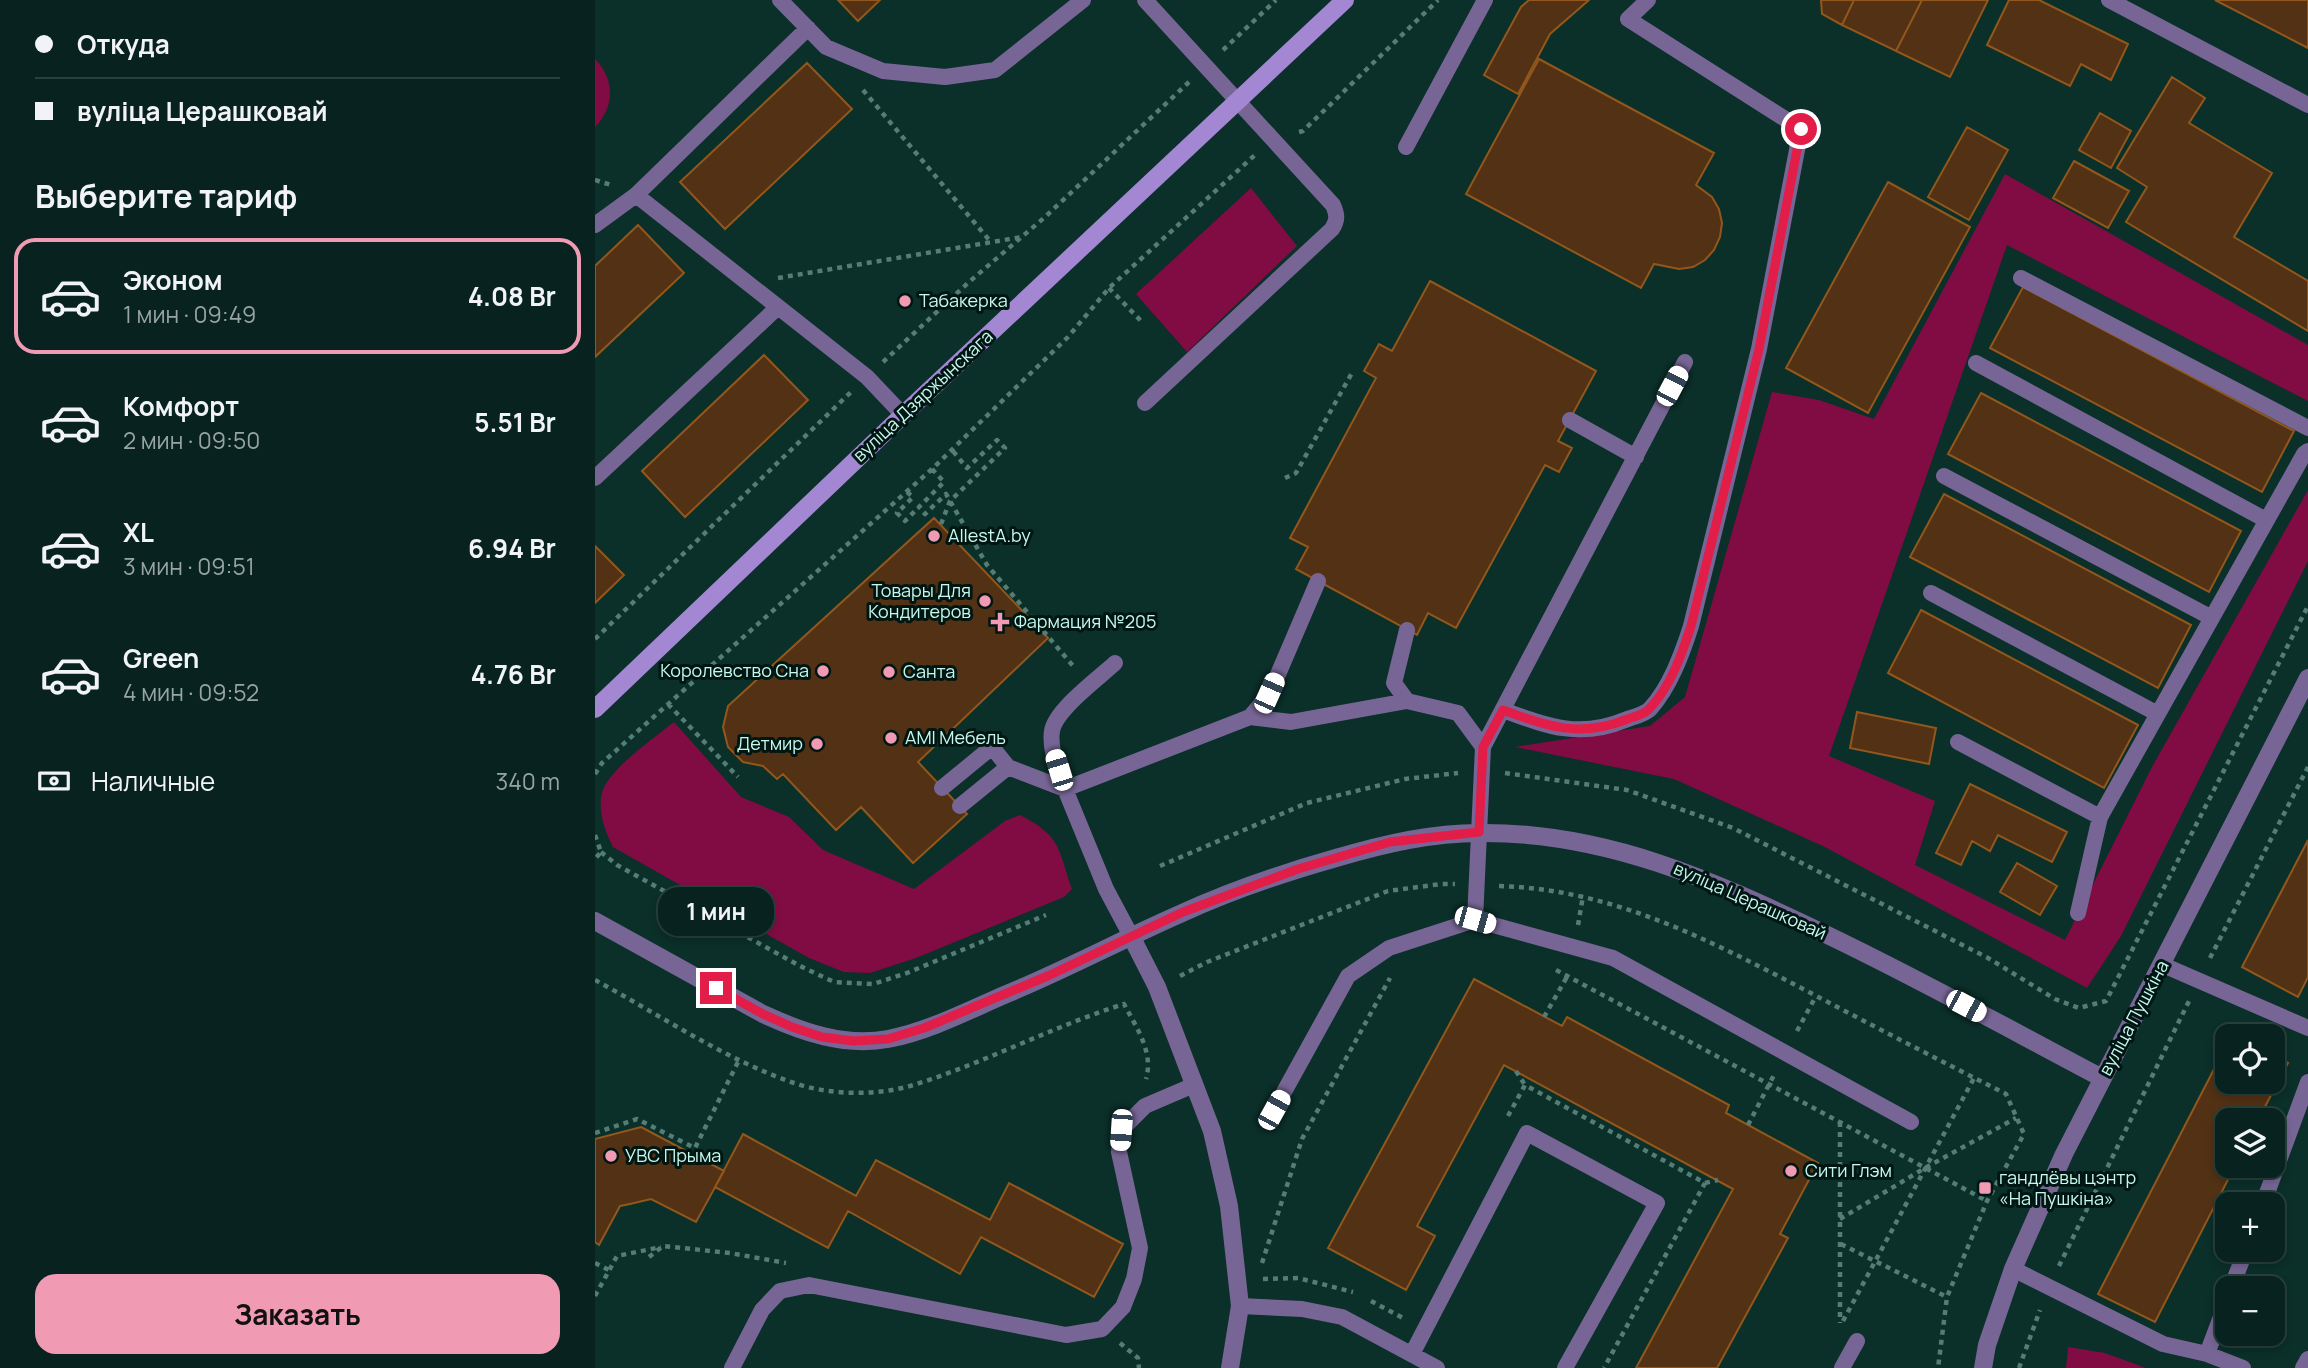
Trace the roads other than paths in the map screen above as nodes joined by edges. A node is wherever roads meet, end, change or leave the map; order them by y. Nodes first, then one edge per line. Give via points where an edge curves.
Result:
1 (780, 0) edge
2 (1083, 0) edge
3 (1145, 0) edge
4 (1345, 0) edge
5 (1485, 0) edge
6 (1649, 0) edge
7 (2109, 0) edge
8 (808, 28) junction
9 (1236, 101) junction
10 (2308, 105) edge
11 (1406, 147) dead end
12 (634, 197) junction
13 (596, 223) edge
14 (2021, 278) dead end
15 (778, 307) junction
16 (1685, 362) dead end
17 (1976, 363) dead end
18 (1145, 403) dead end
19 (903, 415) junction
20 (1570, 420) dead end
21 (2308, 428) edge
22 (2308, 451) edge
23 (1636, 457) junction
24 (1944, 476) dead end
25 (595, 478) edge
26 (2266, 520) junction
27 (1318, 581) dead end
28 (1931, 593) dead end
29 (2212, 618) junction
30 (1407, 630) dead end
31 (1115, 663) dead end
32 (2308, 678) edge
33 (1407, 701) junction
34 (595, 709) edge
35 (1503, 710) junction
36 (2158, 714) junction
37 (1250, 717) junction
38 (1958, 742) dead end
39 (1483, 747) junction
40 (1008, 767) junction
41 (942, 788) dead end
42 (1065, 789) junction
43 (960, 806) dead end
44 (2100, 817) junction
45 (1479, 832) junction
46 (2078, 913) dead end
47 (1475, 920) junction
48 (595, 921) edge
49 (1131, 936) junction
50 (2163, 965) junction
51 (2308, 1028) edge
52 (2102, 1079) junction
53 (2308, 1082) edge
54 (1195, 1085) junction
55 (1274, 1110) dead end
56 (1911, 1122) dead end
57 (2267, 1192) edge
58 (2013, 1269) junction
59 (1241, 1306) junction
60 (2215, 1333) edge
61 (1857, 1341) dead end
62 (1412, 1354) junction
63 (2207, 1354) junction
64 (2308, 1359) edge
65 (732, 1368) edge
66 (1230, 1368) edge
67 (1437, 1368) edge
68 (1565, 1368) edge
69 (1842, 1368) edge
70 (1983, 1368) edge
71 (2243, 1368) edge
72 (2303, 1368) edge

1 - 8 lane
2 - 8 lane via 995,70 945,77 883,71 826,47
3 - 9 lane
4 - 9 main road, вуліца Дзяржынскага
5 - 11 lane
6 - 35 lane via 1628,19 1801,129 1759,349 1691,626 1679,663 1648,711 1578,731 1552,728
7 - 10 lane
8 - 12 lane
9 - 18 lane via 1333,205 1336,222
9 - 19 main road, вуліца Дзяржынскага
12 - 13 lane
12 - 15 lane
14 - 21 lane
15 - 19 lane via 867,377
15 - 25 lane
16 - 23 lane
17 - 26 lane
19 - 34 main road, вуліца Дзяржынскага
20 - 23 lane
22 - 26 lane
23 - 35 lane
24 - 29 lane
26 - 29 lane
27 - 37 lane via 1269,693
28 - 36 lane
29 - 36 lane
30 - 33 lane via 1394,683
31 - 42 lane via 1061,713 1052,729 1052,750
32 - 50 street, вуліца Пушкіна
33 - 37 lane via 1291,722
33 - 39 lane via 1458,713
35 - 39 lane
36 - 44 lane
37 - 42 lane
38 - 44 lane
39 - 45 lane
40 - 41 lane via 992,747
40 - 42 lane
40 - 43 lane
42 - 49 lane via 1106,889
44 - 46 lane
45 - 47 lane
45 - 49 street, вуліца Церашковай via 1390,842 1298,869
45 - 52 street, вуліца Церашковай via 1538,834 1597,846 1661,863 1745,895 1877,959
47 - 55 lane via 1389,948 1348,976
47 - 56 lane via 1613,958
48 - 49 street, вуліца Церашковай via 763,1014 822,1037 853,1041 888,1039 924,1028
49 - 54 street via 1157,987
50 - 51 lane
50 - 52 street, вуліца Пушкіна
52 - 58 street, вуліца Пушкіна
53 - 57 lane
54 - 59 street via 1212,1131 1229,1206
54 - 65 lane via 1145,1106 1121,1130 1119,1152 1140,1248 1123,1307 1102,1329 1066,1335 809,1286 781,1291 762,1310
58 - 63 lane via 2164,1344
58 - 70 street, вуліца Пушкіна
59 - 62 lane via 1302,1309 1342,1317
59 - 66 street
60 - 63 lane
61 - 69 lane
62 - 67 lane
62 - 68 lane via 1527,1133 1657,1203
63 - 71 lane
64 - 72 lane

